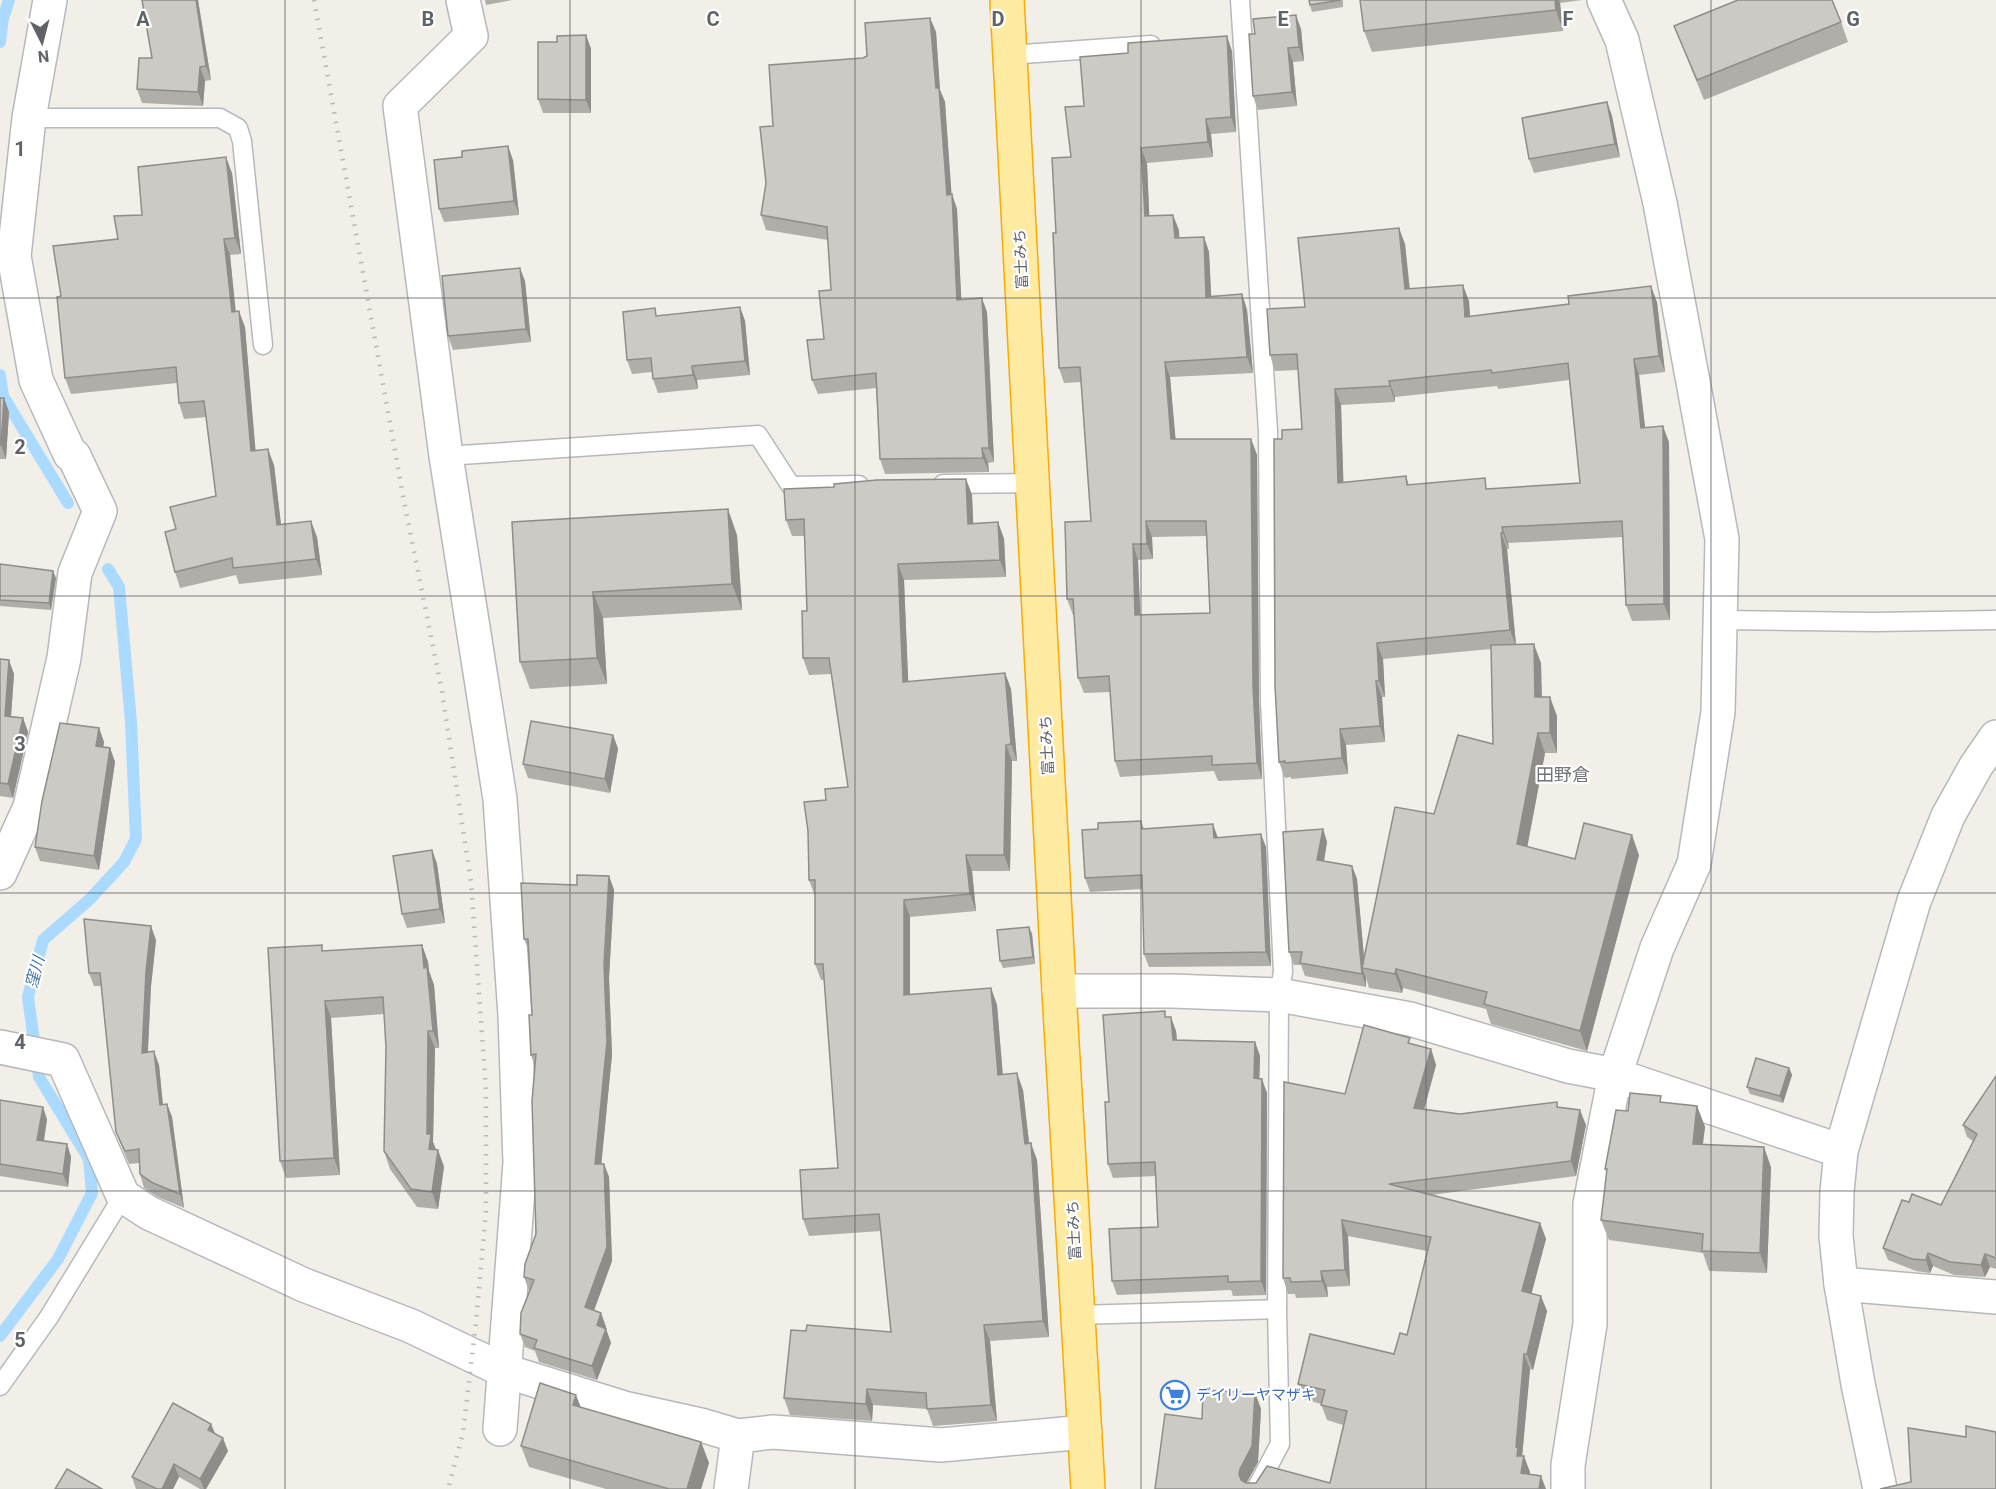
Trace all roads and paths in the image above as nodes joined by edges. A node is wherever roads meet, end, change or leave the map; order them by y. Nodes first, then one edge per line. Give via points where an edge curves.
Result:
1 (50, 0) edge
2 (463, 0) edge
3 (1007, 0) edge
4 (1240, 0) edge
5 (1604, 0) edge
6 (1243, 39) junction
7 (1220, 40) edge
8 (1174, 43) edge
9 (1010, 55) junction
10 (28, 118) junction
11 (262, 345) dead end
12 (446, 456) junction
13 (1034, 483) junction
14 (930, 484) edge
15 (872, 485) edge
16 (1720, 620) junction
17 (1996, 620) edge
18 (1996, 737) edge
19 (0, 873) edge
20 (1059, 991) junction
21 (1280, 995) junction
22 (20, 1051) edge
23 (1615, 1075) junction
24 (1841, 1151) junction
25 (123, 1196) junction
26 (1841, 1284) junction
27 (1996, 1298) edge
28 (1277, 1309) junction
29 (1079, 1315) junction
30 (505, 1371) junction
31 (0, 1386) edge
32 (500, 1429) dead end
33 (1085, 1432) junction
34 (738, 1436) junction
35 (731, 1489) edge
36 (1088, 1489) edge
37 (1257, 1489) edge
38 (1568, 1489) edge
39 (1880, 1489) edge

1 - 10 street
2 - 12 street via 471,36 400,106
3 - 9 highway, 富士みち
4 - 6 lane
5 - 16 street via 1622,40 1664,226 1722,539
6 - 7 lane
6 - 21 lane via 1268,431 1270,701 1283,972
8 - 9 lane
9 - 13 highway, 富士みち
10 - 11 lane via 220,118 238,128
10 - 19 street via 14,256 36,380 99,511 75,573 64,658 30,807
12 - 15 lane via 758,435 791,486
12 - 30 street via 500,799 515,1015 520,1163
13 - 14 lane
13 - 20 highway, 富士みち
16 - 17 lane
16 - 23 street via 1718,712 1694,864 1657,948
18 - 24 street via 1948,816 1914,901
20 - 21 street
20 - 29 highway, 富士みち
21 - 23 street via 1410,1019 1568,1066
21 - 28 lane
22 - 25 street via 63,1060
23 - 24 street
23 - 38 street via 1590,1204 1590,1324 1568,1465
24 - 26 street via 1836,1236
25 - 30 street via 149,1213 304,1285 411,1326
25 - 31 lane via 49,1317
26 - 27 street
26 - 39 street
28 - 29 lane
28 - 37 lane via 1280,1444
29 - 33 highway, 富士みち
30 - 32 street
30 - 34 street via 624,1408
33 - 34 street via 941,1445 773,1432
33 - 36 highway, 富士みち
34 - 35 street

